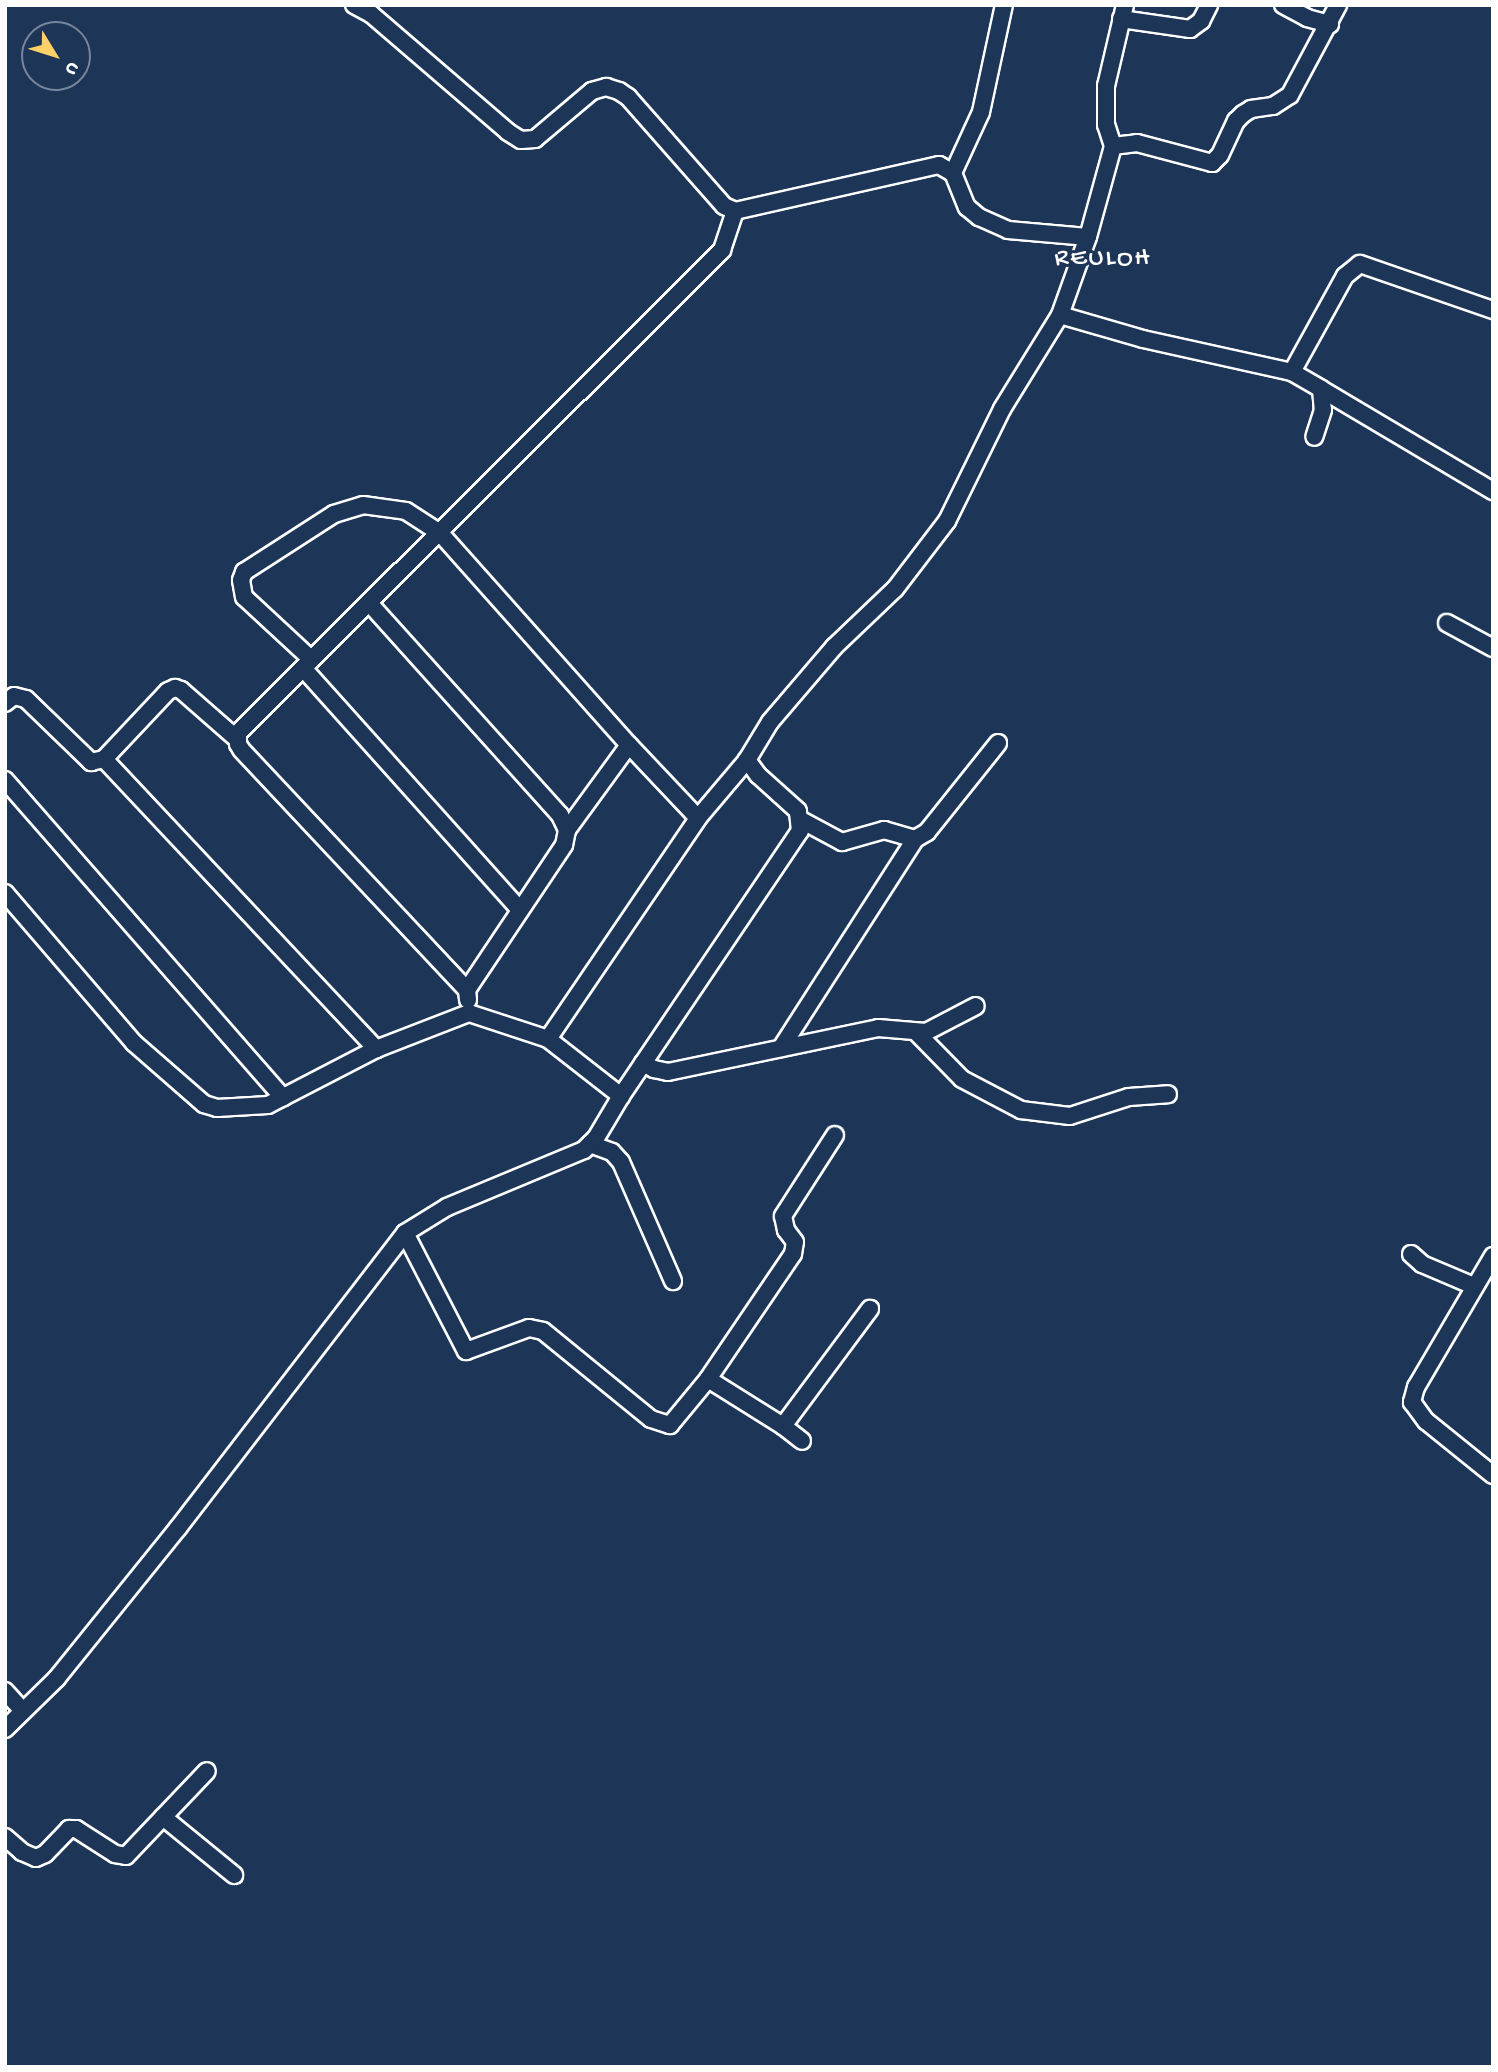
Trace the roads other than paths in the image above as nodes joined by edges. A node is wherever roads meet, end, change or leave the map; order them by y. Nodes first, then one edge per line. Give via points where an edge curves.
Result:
1 (354, 5) edge
2 (1004, 5) edge
3 (1209, 5) edge
4 (1283, 5) edge
5 (1338, 5) edge
6 (1123, 12) edge
7 (1329, 24) junction
8 (1113, 146) junction
9 (953, 173) junction
10 (735, 211) junction
11 (1088, 237) junction
12 (1493, 310) edge
13 (1060, 314) junction
14 (1292, 372) junction
15 (1321, 390) junction
16 (1314, 437) dead end
17 (1493, 491) edge
18 (440, 533) junction
19 (370, 604) junction
20 (1447, 623) dead end
21 (1493, 648) edge
22 (307, 664) junction
23 (5, 703) edge
24 (237, 739) junction
25 (998, 743) dead end
26 (629, 745) junction
27 (104, 759) junction
28 (747, 760) junction
29 (5, 780) edge
30 (698, 818) junction
31 (801, 820) junction
32 (567, 830) junction
33 (915, 839) junction
34 (5, 893) edge
35 (519, 909) junction
36 (467, 990) junction
37 (976, 1006) dead end
38 (469, 1013) junction
39 (917, 1032) junction
40 (548, 1040) junction
41 (781, 1048) junction
42 (376, 1049) junction
43 (643, 1063) junction
44 (1168, 1094) dead end
45 (621, 1096) junction
46 (283, 1098) junction
47 (835, 1135) dead end
48 (593, 1141) junction
49 (405, 1233) junction
50 (1411, 1254) dead end
51 (1493, 1256) edge
52 (673, 1281) dead end
53 (1474, 1286) junction
54 (870, 1309) dead end
55 (708, 1379) junction
56 (783, 1426) junction
57 (802, 1441) dead end
58 (1493, 1475) edge
59 (5, 1691) edge
60 (22, 1710) junction
61 (5, 1729) edge
62 (207, 1770) dead end
63 (163, 1817) junction
64 (5, 1836) edge
65 (234, 1875) dead end

1 - 10 street via 371,14 521,140 536,139 592,90 606,87 619,91 724,206
2 - 9 street via 981,112
3 - 6 street via 1190,29
4 - 7 street via 1307,19
5 - 7 street
6 - 8 street via 1107,86 1106,125
7 - 8 street via 1290,95 1273,106 1251,108 1243,114 1212,163 1137,143
8 - 11 street
9 - 10 street via 939,165
9 - 11 street via 967,207 979,218 1008,230
10 - 18 street via 722,250
11 - 13 street
12 - 14 street via 1360,264 1345,276
13 - 14 street via 1143,339
13 - 28 street via 1002,409 947,521 895,589 834,647 778,713
14 - 15 street
15 - 16 street via 1323,410
15 - 17 street
18 - 19 street
18 - 22 street via 406,511 363,505 334,514 251,565 241,580 244,597
18 - 26 street
19 - 22 street
19 - 32 street via 560,815
20 - 21 street
22 - 24 street
22 - 35 street
23 - 27 street via 14,696 26,699 82,756 91,762
24 - 27 street via 175,688
24 - 36 street via 241,749
25 - 33 street via 927,832
26 - 30 street
26 - 32 street
27 - 42 street
28 - 30 street
28 - 31 street via 798,811
29 - 46 street
30 - 40 street
31 - 33 street via 842,842 884,830
31 - 43 street via 800,831
32 - 35 street via 564,845
33 - 41 street
34 - 46 street via 134,1044 204,1104 242,1108
35 - 36 street
36 - 38 street
37 - 39 street via 936,1029
38 - 40 street
38 - 42 street
39 - 41 street via 878,1028
39 - 44 street via 962,1079 1021,1110 1070,1116 1129,1097
40 - 45 street
41 - 43 street via 668,1072
42 - 46 street
43 - 45 street
45 - 48 street
47 - 55 street via 783,1216 795,1242 793,1254
48 - 49 street via 584,1150 447,1207
48 - 52 street via 621,1162
49 - 55 street via 466,1351 529,1328 543,1331 663,1425 670,1425
49 - 60 street via 178,1528 57,1678
50 - 53 street via 1422,1264
51 - 53 street
53 - 58 street via 1416,1387 1413,1408
54 - 56 street
55 - 56 street
56 - 57 street
59 - 60 street
60 - 61 street
62 - 63 street
63 - 64 street via 122,1857 76,1829 69,1829 36,1858
63 - 65 street

